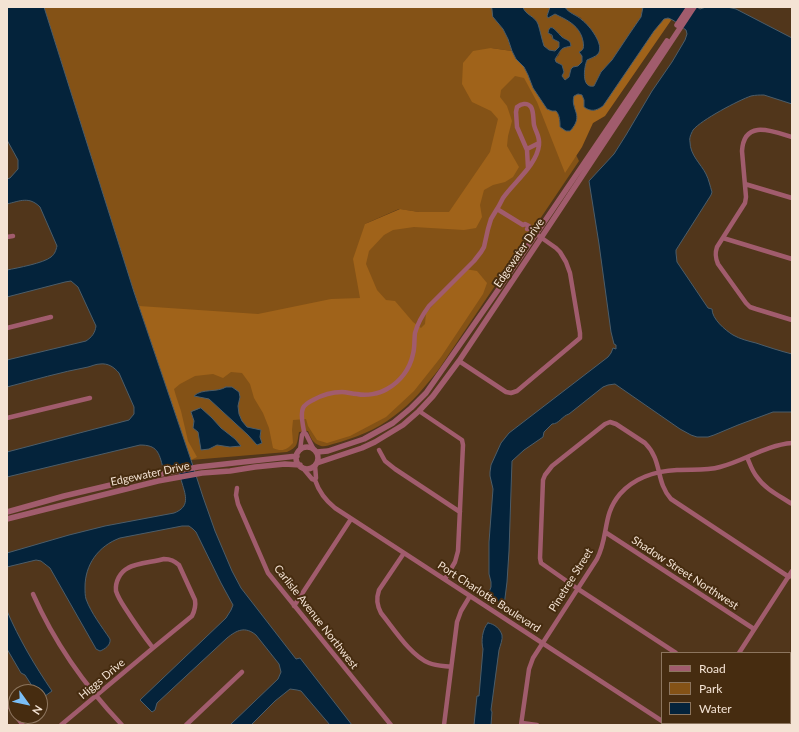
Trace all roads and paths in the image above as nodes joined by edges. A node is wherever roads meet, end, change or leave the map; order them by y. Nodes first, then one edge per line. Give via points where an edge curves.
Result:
1 (689, 7) edge
2 (694, 7) edge
3 (675, 32) junction
4 (792, 137) edge
5 (539, 143) junction
6 (527, 149) junction
7 (528, 168) junction
8 (745, 184) junction
9 (792, 198) edge
10 (497, 209) junction
11 (535, 234) junction
12 (12, 236) dead end
13 (7, 237) edge
14 (541, 238) junction
15 (723, 238) junction
16 (792, 259) edge
17 (51, 317) dead end
18 (792, 320) edge
19 (7, 328) edge
20 (458, 361) junction
21 (90, 398) dead end
22 (419, 411) junction
23 (7, 418) edge
24 (304, 432) junction
25 (792, 443) edge
26 (300, 450) junction
27 (315, 450) junction
28 (379, 450) dead end
29 (297, 456) junction
30 (747, 457) junction
31 (316, 464) junction
32 (301, 466) junction
33 (659, 472) junction
34 (315, 480) junction
35 (237, 488) dead end
36 (792, 504) edge
37 (7, 512) edge
38 (460, 512) junction
39 (7, 519) edge
40 (351, 519) junction
41 (605, 532) junction
42 (404, 552) junction
43 (792, 571) edge
44 (789, 577) junction
45 (445, 579) junction
46 (578, 589) junction
47 (33, 594) dead end
48 (470, 596) junction
49 (294, 606) junction
50 (754, 629) junction
51 (542, 643) junction
52 (153, 648) junction
53 (674, 652) edge
54 (740, 652) edge
55 (451, 667) junction
56 (242, 672) dead end
57 (96, 696) junction
58 (661, 720) edge
59 (522, 724) edge
60 (61, 725) edge
61 (122, 725) edge
62 (186, 725) edge
63 (391, 725) edge
64 (444, 725) edge
65 (537, 725) edge

1 - 3 street, Edgewater Drive
2 - 3 street, Edgewater Drive
3 - 11 street, Edgewater Drive
3 - 14 street, Edgewater Drive
4 - 8 street via 763,129 747,136 742,146
5 - 6 street
5 - 6 street via 530,106 521,104 516,112 517,127
5 - 7 street via 535,158
6 - 7 street
7 - 10 street
8 - 9 street
8 - 15 street via 746,203
10 - 11 street via 525,224
10 - 24 street via 491,219 481,252 423,314 415,334 412,361 402,378 386,390 377,393 330,393 310,401 302,413
11 - 14 street
11 - 27 street, Edgewater Drive via 420,400 393,423 364,439 328,451
12 - 13 street
14 - 20 street, Edgewater Drive
14 - 20 street via 560,252 569,267 580,338 517,391 511,393
15 - 16 street
15 - 18 street via 715,253 718,264 746,303 750,307
17 - 19 street
20 - 22 street, Edgewater Drive
21 - 23 street
22 - 31 street, Edgewater Drive via 403,425 375,442
22 - 38 street via 462,440
24 - 26 street
24 - 27 street
25 - 30 street, Pinetree Street
26 - 27 street via 307,447
26 - 29 street
27 - 31 street via 318,458
28 - 38 street via 395,469
29 - 32 street
29 - 37 street, Edgewater Drive via 172,472 64,496
30 - 33 street, Pinetree Street via 708,470
30 - 36 street via 761,482
31 - 32 street via 310,468
31 - 34 street, Port Charlotte Boulevard
32 - 34 street, Port Charlotte Boulevard
32 - 39 street, Edgewater Drive via 285,464 179,477
33 - 41 street, Pinetree Street via 635,481 620,494 610,510
33 - 44 street via 664,490 670,499
33 - 46 street via 649,447 610,422 548,470 544,480 541,563
34 - 40 street, Port Charlotte Boulevard via 326,500
35 - 49 street, Carlisle Avenue Northwest via 238,504 265,568
38 - 45 street via 457,556
40 - 42 street, Port Charlotte Boulevard
40 - 49 street
41 - 46 street, Pinetree Street via 599,554
41 - 50 street, Shadow Street Northwest
42 - 45 street, Port Charlotte Boulevard
42 - 55 street via 379,590 376,601 378,607 415,654 429,663
43 - 44 street
44 - 50 street
45 - 48 street, Port Charlotte Boulevard
46 - 51 street, Pinetree Street
46 - 53 street
47 - 57 street via 58,642
48 - 51 street, Port Charlotte Boulevard
48 - 55 street via 457,622
49 - 63 street, Carlisle Avenue Northwest
50 - 54 street
51 - 58 street, Port Charlotte Boulevard
51 - 59 street, Pinetree Street via 529,669
52 - 52 street, Higgs Drive via 118,597 117,580 128,568 170,560 179,565 195,600 195,611
52 - 57 street, Higgs Drive
55 - 64 street
56 - 62 street
57 - 60 street, Higgs Drive
57 - 61 street
59 - 65 street

